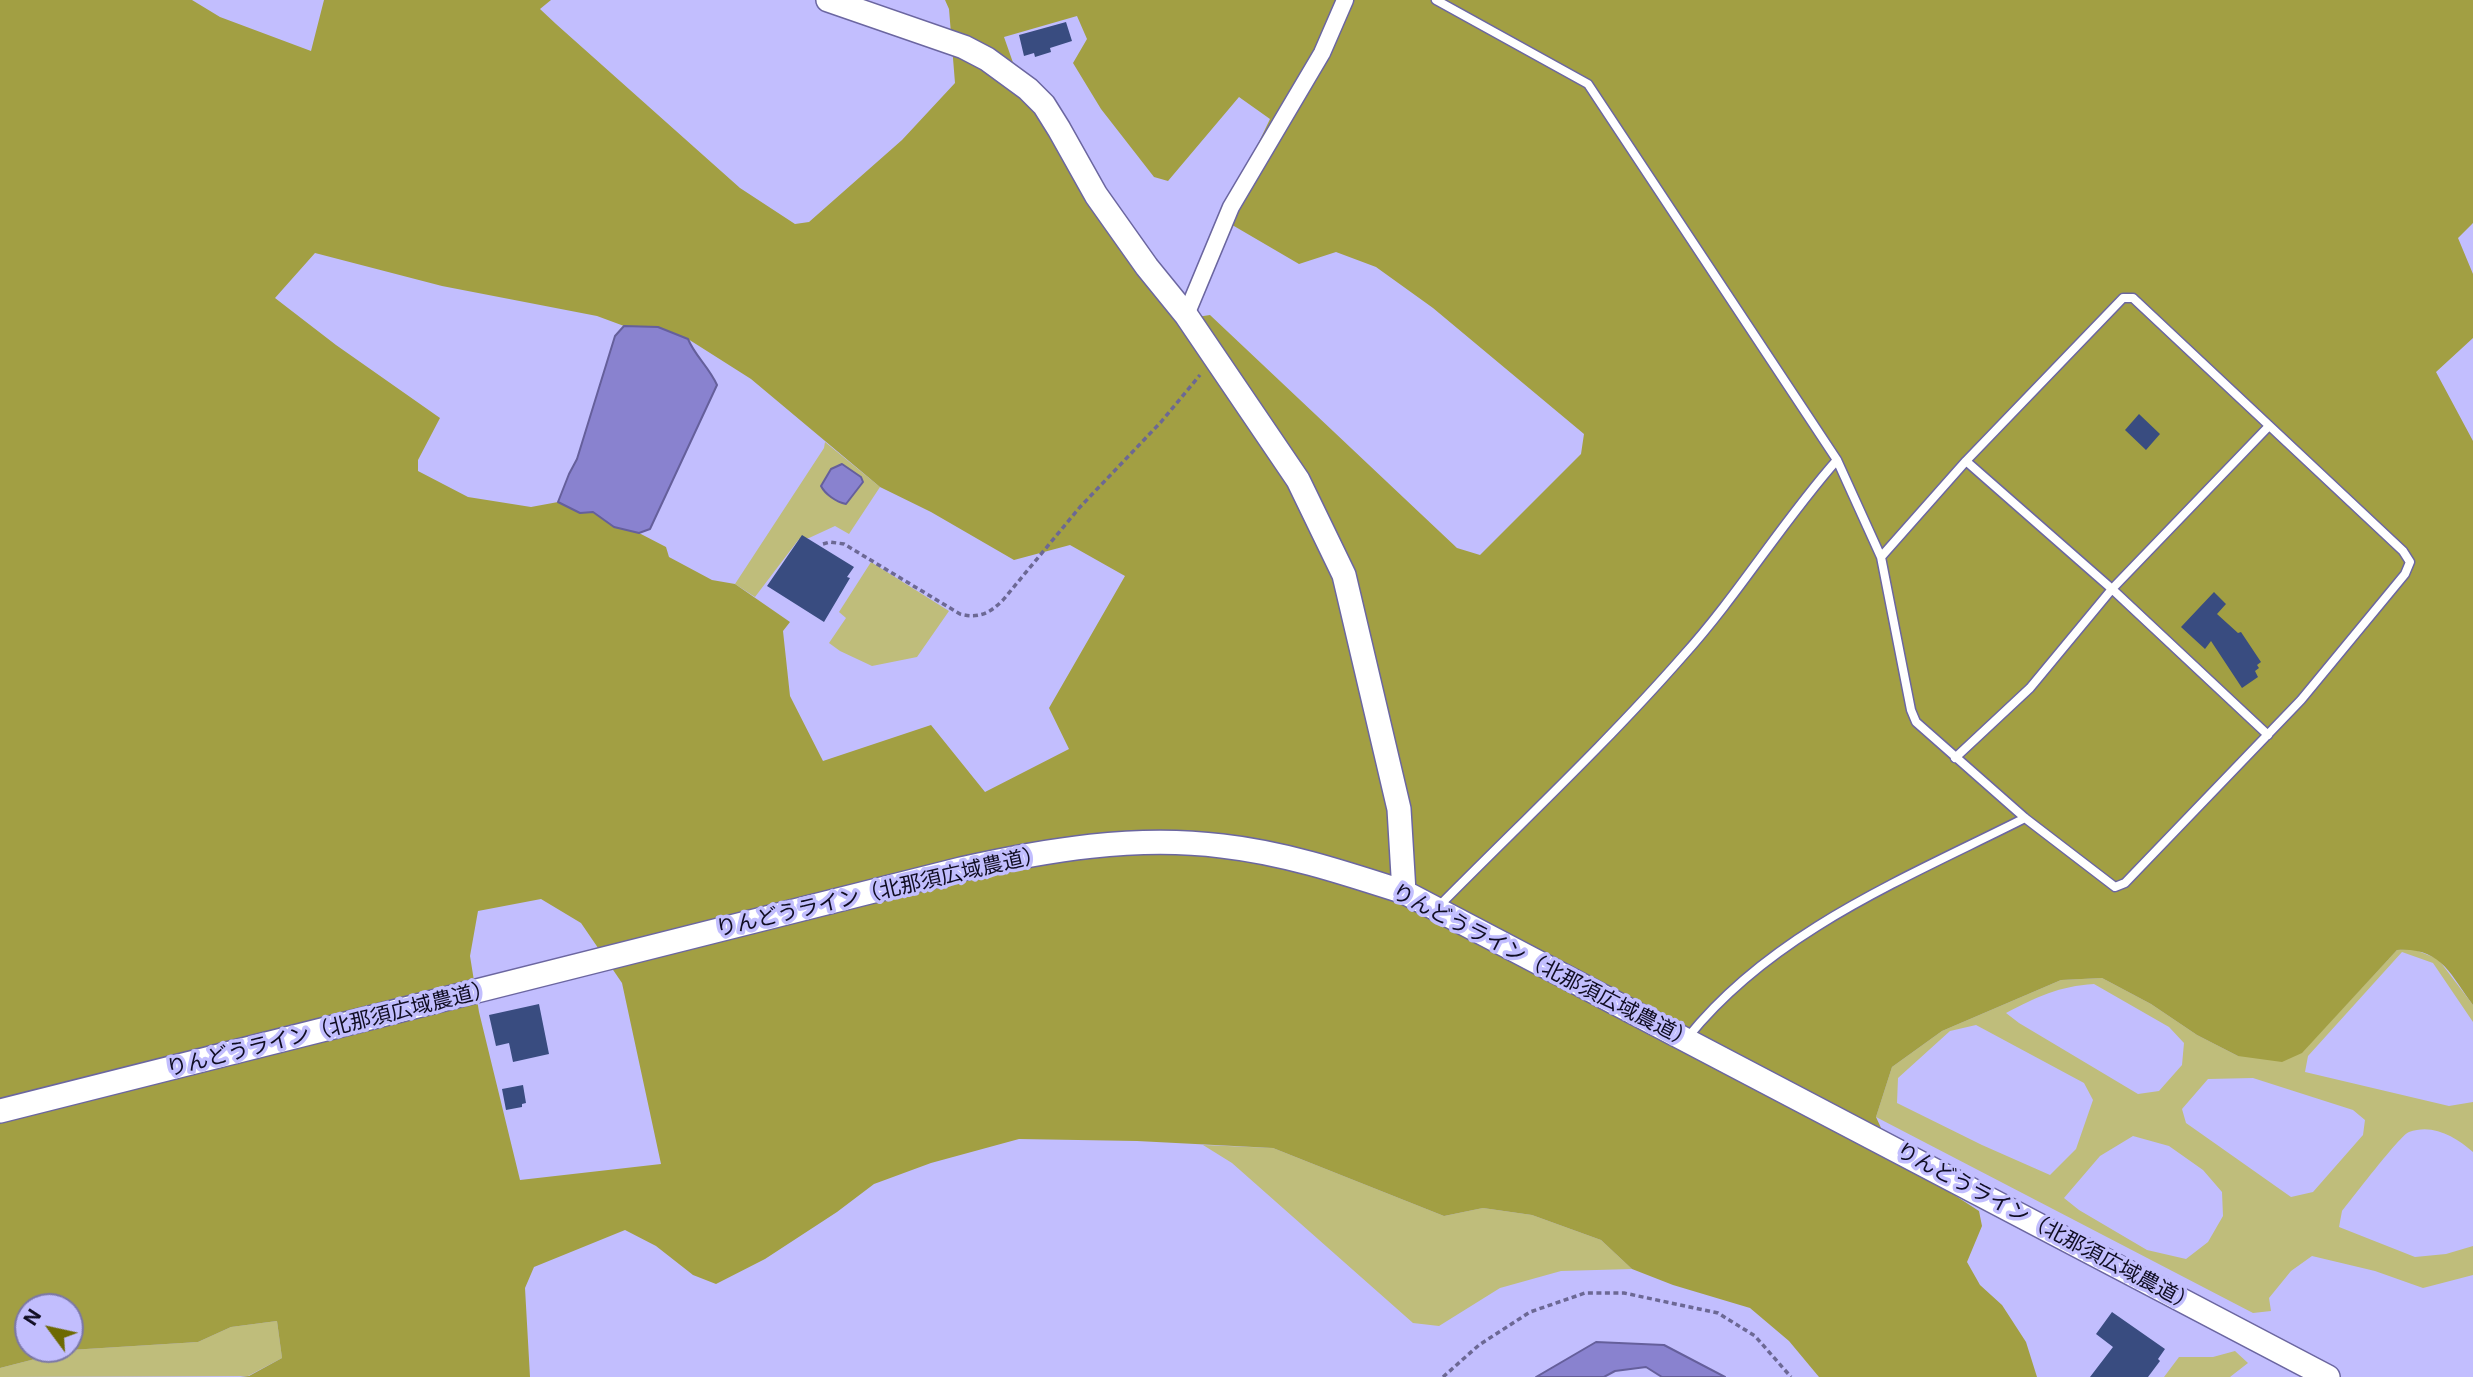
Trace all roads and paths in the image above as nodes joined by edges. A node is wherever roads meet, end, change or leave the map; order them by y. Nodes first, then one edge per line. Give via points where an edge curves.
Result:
1 (828, 0) edge
2 (1345, 0) edge
3 (1436, 0) edge
4 (1186, 316) junction
5 (1215, 358) junction
6 (2269, 426) junction
7 (1837, 460) junction
8 (1966, 461) junction
9 (823, 544) dead end
10 (1881, 557) junction
11 (2112, 589) junction
12 (2268, 735) junction
13 (1955, 758) junction
14 (2025, 818) junction
15 (1404, 892) junction
16 (1436, 909) junction
17 (1686, 1040) junction
18 (0, 1111) edge
19 (1443, 1377) edge
20 (1791, 1377) edge
21 (2328, 1377) edge

1 - 4 street via 964,47 1028,89 1044,105 1096,195
2 - 4 street via 1322,53 1231,208
3 - 7 lane via 1588,84
4 - 5 street
5 - 9 path via 989,613 960,614 844,544
5 - 15 street via 1298,480 1344,575 1399,809
6 - 8 lane via 2133,298 2123,298
6 - 11 lane
6 - 12 lane via 2410,562 2396,585
7 - 10 lane
7 - 16 lane via 1683,657 1586,762
8 - 10 lane
8 - 11 lane
10 - 13 lane via 1910,710 1916,722
11 - 12 lane
11 - 13 lane via 2031,688
12 - 14 lane via 2125,883 2115,887
13 - 14 lane
14 - 17 lane via 1845,908 1750,973 1710,1009
15 - 16 street, りんどうライン（北那須広域農道）
15 - 18 street, りんどうライン（北那須広域農道） via 1292,858 1222,846 1114,843 1040,852
16 - 17 street, りんどうライン（北那須広域農道）
17 - 21 street, りんどうライン（北那須広域農道）
19 - 20 path via 1479,1345 1530,1312 1585,1293 1624,1293 1718,1313 1755,1336

